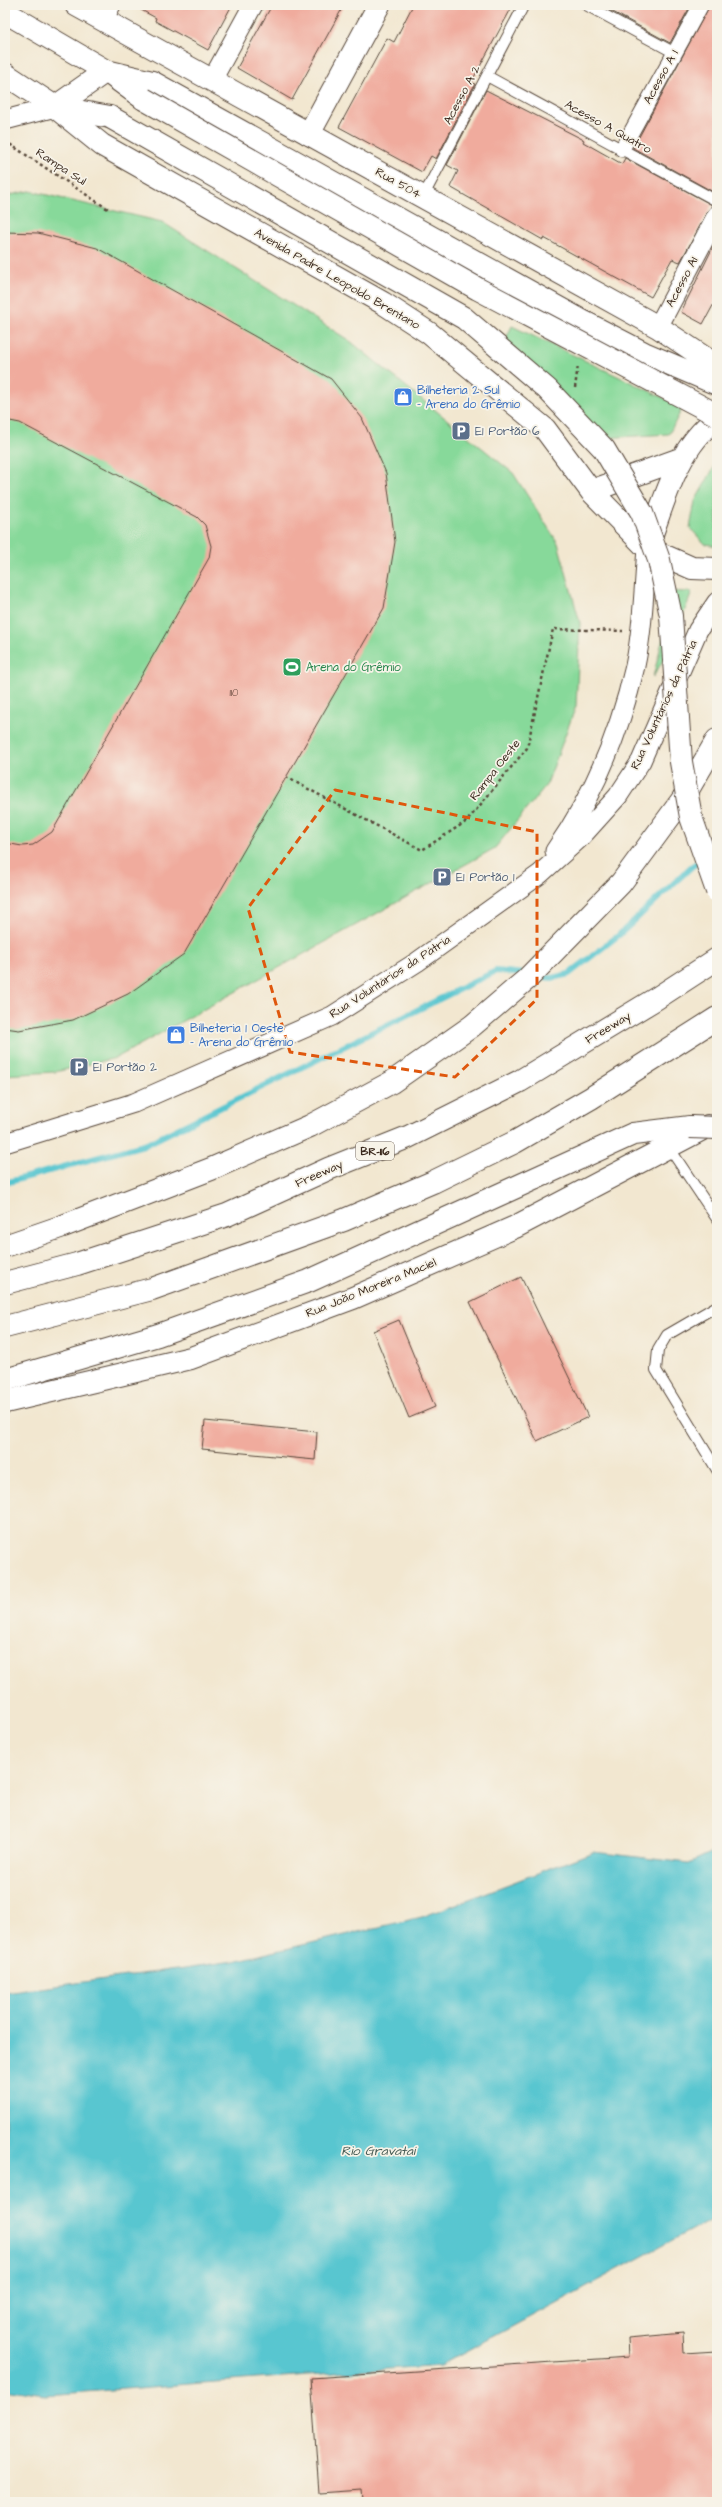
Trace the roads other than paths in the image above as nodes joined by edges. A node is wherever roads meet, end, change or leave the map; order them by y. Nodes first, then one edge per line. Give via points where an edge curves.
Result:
1 (76, 5) edge
2 (252, 5) edge
3 (379, 5) edge
4 (524, 5) edge
5 (586, 5) edge
6 (701, 5) edge
7 (5, 12) edge
8 (107, 13) edge
9 (675, 53) junction
10 (106, 71) junction
11 (5, 74) edge
12 (487, 76) junction
13 (212, 80) junction
14 (55, 107) junction
15 (5, 120) edge
16 (309, 134) junction
17 (253, 137) junction
18 (622, 149) junction
19 (423, 197) junction
20 (717, 201) edge
21 (717, 215) edge
22 (658, 327) junction
23 (717, 366) edge
24 (717, 384) edge
25 (717, 417) edge
26 (680, 459) junction
27 (591, 491) junction
28 (648, 548) junction
29 (717, 569) edge
30 (717, 602) edge
31 (717, 740) edge
32 (540, 874) junction
33 (717, 891) edge
34 (717, 959) edge
35 (717, 1018) edge
36 (717, 1121) edge
37 (717, 1128) edge
38 (5, 1143) edge
39 (668, 1146) junction
40 (717, 1219) edge
41 (5, 1246) edge
42 (5, 1283) edge
43 (717, 1306) edge
44 (5, 1327) edge
45 (14, 1378) edge
46 (5, 1402) edge
47 (717, 1470) edge

1 - 8 main road, Rua 504
2 - 13 street
3 - 16 main road
4 - 12 lane, Acesso A 2
5 - 9 lane
6 - 9 street, Acesso A 1
7 - 10 main road
8 - 13 main road, Rua 504
9 - 18 street, Acesso A 1
10 - 14 main road
10 - 17 main road via 152,82
10 - 25 main road, bridge via 144,99 478,289
11 - 14 main road, Avenida Padre Leopoldo Brentano
12 - 18 lane, Acesso A Quatro
12 - 19 lane, Acesso A 2
13 - 16 main road, Rua 504
14 - 15 street
14 - 27 main road, Avenida Padre Leopoldo Brentano via 102,145 383,303 429,333 545,429
14 - 33 main road, bridge via 110,116 464,318 547,389 604,449 642,513 659,560 671,616 681,762 691,817
16 - 17 main road
16 - 19 main road, Rua 504
17 - 24 main road via 584,322 644,353
18 - 20 lane, Acesso A Quatro
19 - 22 main road, Rua 504
21 - 22 street, Acesso A1
22 - 23 main road, Rua 504
25 - 26 main road, Rua Voluntários da Pátria
26 - 27 main road
26 - 28 main road, Rua Voluntários da Pátria
27 - 28 main road, Avenida Padre Leopoldo Brentano
28 - 29 main road via 692,568
28 - 32 street, Rua Voluntários da Pátria via 635,665 620,720 601,770 569,831
30 - 32 street, Rua Voluntários da Pátria via 698,630 640,761 618,796 581,837
31 - 41 main road via 682,800 621,883 527,979 472,1026 392,1082 310,1126 211,1169
32 - 38 street, Rua Voluntários da Pátria via 417,962 332,1016 134,1103
34 - 42 main road, Freeway / BR-116 via 520,1081 408,1137 227,1216 77,1264
35 - 44 main road via 591,1098 515,1142 426,1185 344,1220 152,1288
36 - 39 main road, Rua João Moreira Maciel
37 - 45 main road, bridge via 690,1127 633,1134 309,1281 158,1334
39 - 40 lane
39 - 46 main road, Rua João Moreira Maciel via 515,1227 353,1298 191,1358
43 - 47 lane via 667,1335 658,1350 656,1370

